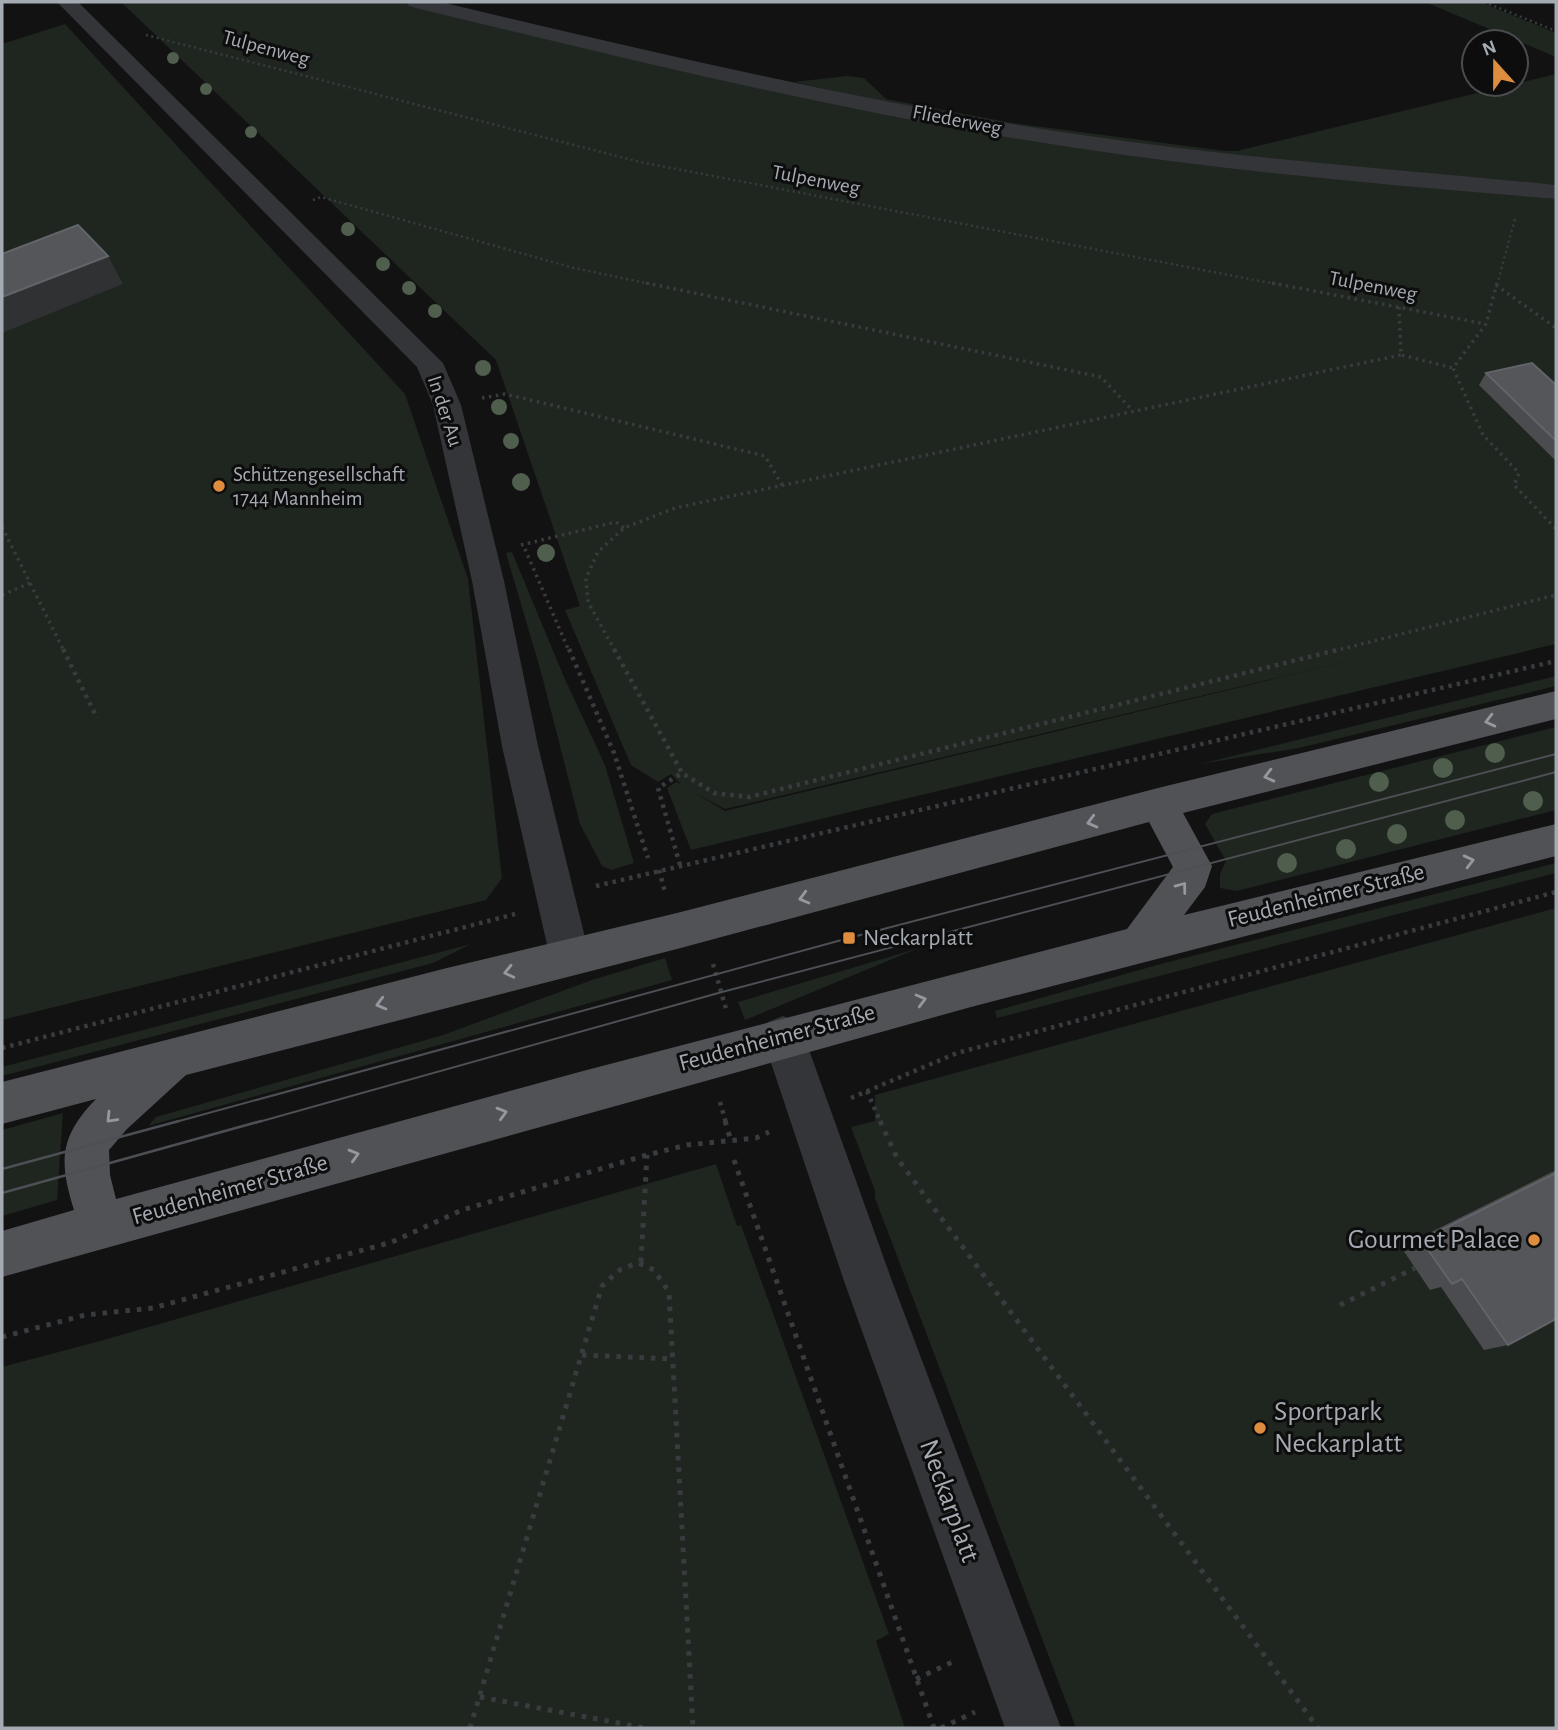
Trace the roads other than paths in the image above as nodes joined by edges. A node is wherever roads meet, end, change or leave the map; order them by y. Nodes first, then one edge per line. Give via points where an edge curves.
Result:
1 (67, 2) edge
2 (416, 2) edge
3 (1556, 192) edge
4 (1556, 705) edge
5 (1158, 804) junction
6 (1556, 839) edge
7 (1141, 942) junction
8 (570, 958) junction
9 (783, 1036) junction
10 (180, 1056) junction
11 (2, 1103) edge
12 (102, 1226) junction
13 (2, 1254) edge
14 (1034, 1728) edge

1 - 8 street, In der Au via 429,363 447,405
2 - 3 street, Fliederweg via 816,93 1008,130 1175,154
4 -> 5 main road
7 -> 5 main road via 1193,866
5 -> 8 main road
7 -> 6 main road, Feudenheimer Straße
9 -> 7 main road, Feudenheimer Straße
8 -> 10 main road
12 -> 9 main road, Feudenheimer Straße
9 - 14 street, Neckarplatt via 868,1281
10 - 11 main road
10 -> 12 main road via 129,1099 88,1146 87,1169
12 - 13 main road, Feudenheimer Straße

